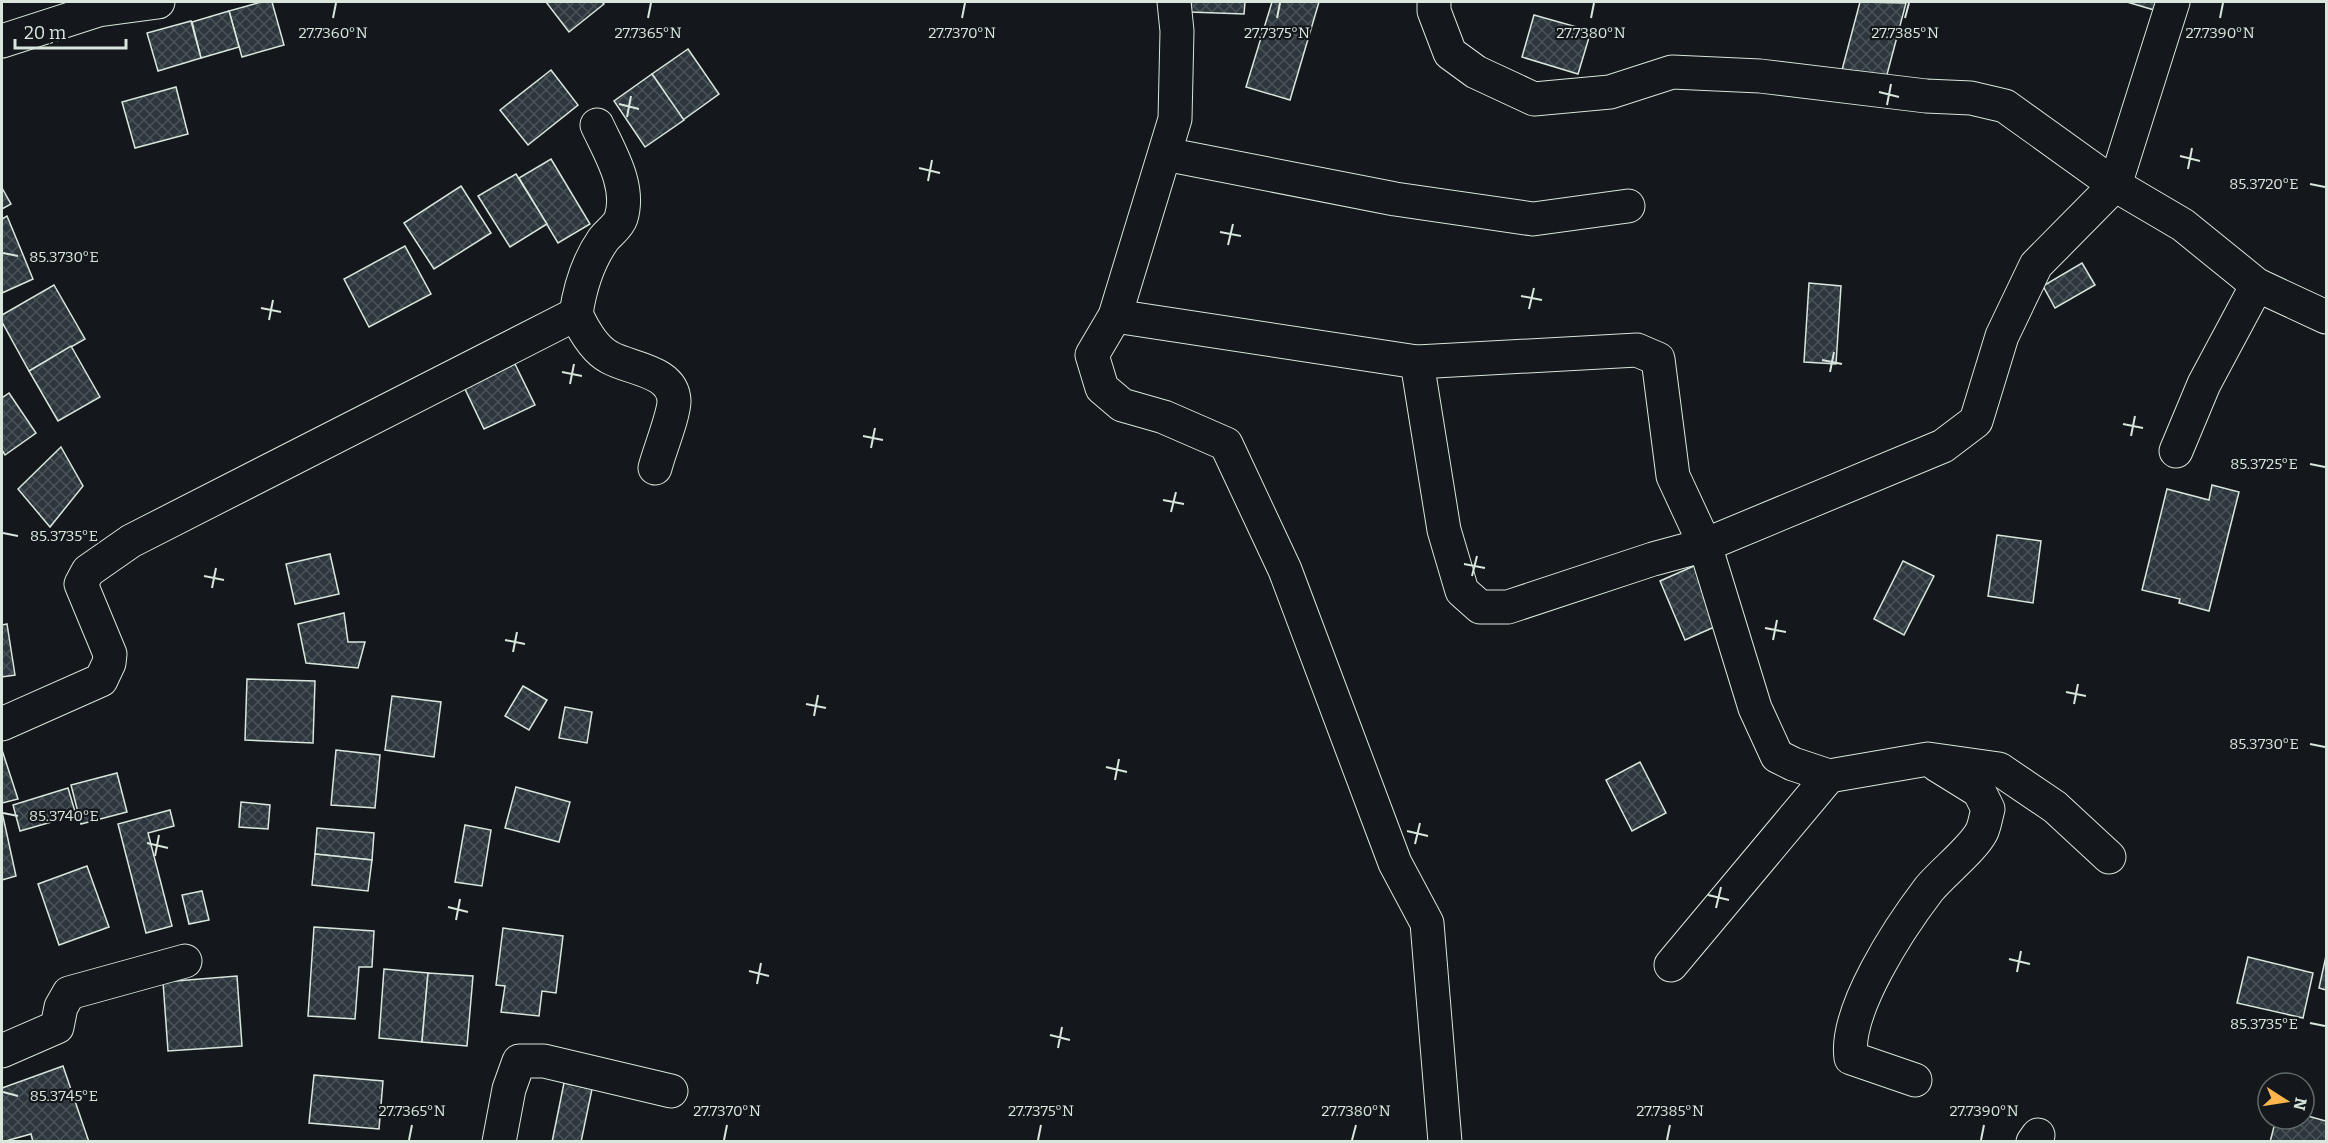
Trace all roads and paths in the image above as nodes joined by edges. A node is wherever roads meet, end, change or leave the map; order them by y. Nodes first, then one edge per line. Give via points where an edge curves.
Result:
1 (158, 2) edge
2 (1174, 2) edge
3 (1434, 2) edge
4 (2173, 2) edge
5 (96, 6) edge
6 (2, 41) edge
7 (597, 125) dead end
8 (1165, 154) junction
9 (2115, 185) junction
10 (1628, 206) dead end
11 (2257, 285) junction
12 (576, 314) junction
13 (1115, 316) junction
14 (2326, 317) edge
15 (1416, 362) junction
16 (2176, 451) dead end
17 (655, 468) dead end
18 (1705, 544) junction
19 (2, 724) edge
20 (1928, 759) junction
21 (1828, 776) junction
22 (2109, 857) dead end
23 (185, 960) dead end
24 (1671, 965) dead end
25 (2, 1052) edge
26 (1915, 1080) dead end
27 (670, 1090) dead end
28 (499, 1142) edge
29 (1445, 1142) edge

1 - 5 street
2 - 8 street via 1178,31 1175,119
3 - 9 street via 1450,53 1476,72 1534,99 1610,92 1672,72 1760,76 1971,98 2005,106
4 - 9 street
5 - 6 street
7 - 12 street via 620,173 623,202 620,220 603,239 581,281
8 - 10 street via 1395,199 1533,219
8 - 13 street
9 - 11 street via 2183,225
9 - 18 street via 2036,265 2002,336 1976,421 1943,446
11 - 14 street
11 - 16 street via 2204,384
12 - 17 street via 585,332 608,357 651,373 667,384 674,401
12 - 19 street via 131,541 88,571 81,584 110,654 101,680
13 - 15 street
13 - 29 street via 1092,355 1102,388 1122,405 1164,417 1226,444 1285,570 1395,863 1427,923
15 - 18 street via 1637,350 1658,359 1673,476
15 - 18 street via 1444,530 1462,591 1480,607 1508,607
18 - 21 street via 1755,708 1778,756
20 - 21 street
20 - 22 street via 1999,769 2055,807
20 - 26 street via 1979,791 1988,809 1981,833 1930,888 1889,946 1860,1008 1849,1043 1851,1058
21 - 24 street
23 - 25 street via 69,993 57,1027
27 - 28 street via 544,1061 519,1061

